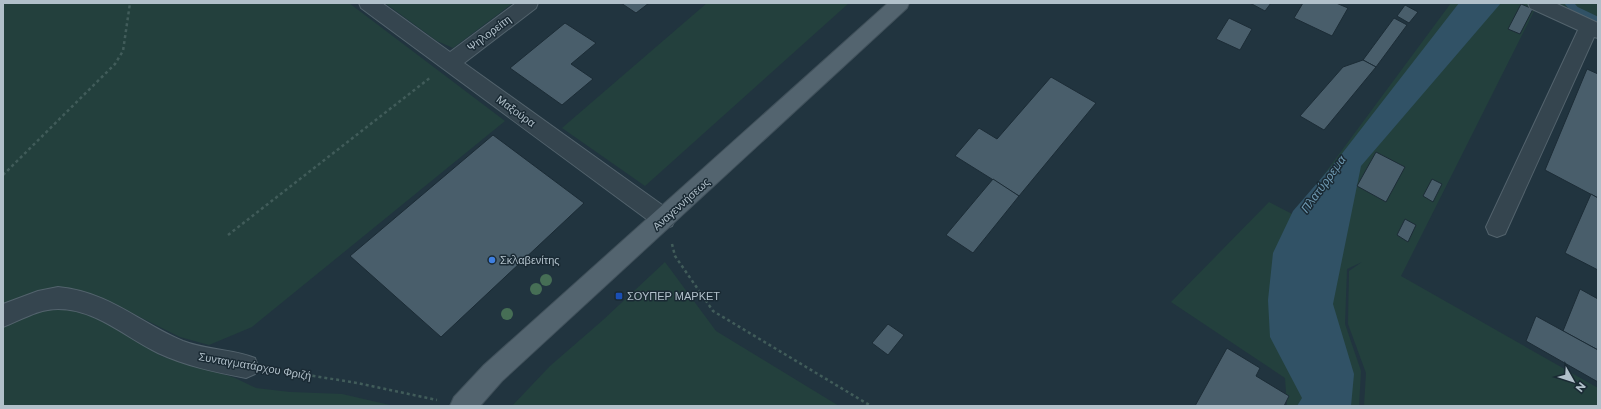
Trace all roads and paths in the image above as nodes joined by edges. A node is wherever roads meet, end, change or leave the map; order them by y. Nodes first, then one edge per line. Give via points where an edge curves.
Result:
1 (130, 3) edge
2 (368, 3) edge
3 (529, 3) edge
4 (900, 3) edge
5 (1537, 3) edge
6 (1593, 29) edge
7 (450, 63) junction
8 (3, 175) edge
9 (664, 219) junction
10 (1498, 227) dead end
11 (228, 234) dead end
12 (3, 316) edge
13 (246, 366) joint
14 (463, 406) edge
15 (871, 406) edge

1 - 8 path via 123,51 115,64
2 - 7 street, Μαξούρα
3 - 7 street, Ψηλορείτη
4 - 9 main road, Αναγεννήσεως
5 - 6 street
6 - 10 street
7 - 9 street, Μαξούρα
7 - 11 path
9 - 14 main road, Αναγεννήσεως via 493,373
9 - 15 path via 675,256 713,311
12 - 13 street, Συνταγματάρχου Φριζή via 22,307 57,298 75,299 102,309 180,351
13 - 14 path, Συνταγματάρχου Φριζή via 357,383

